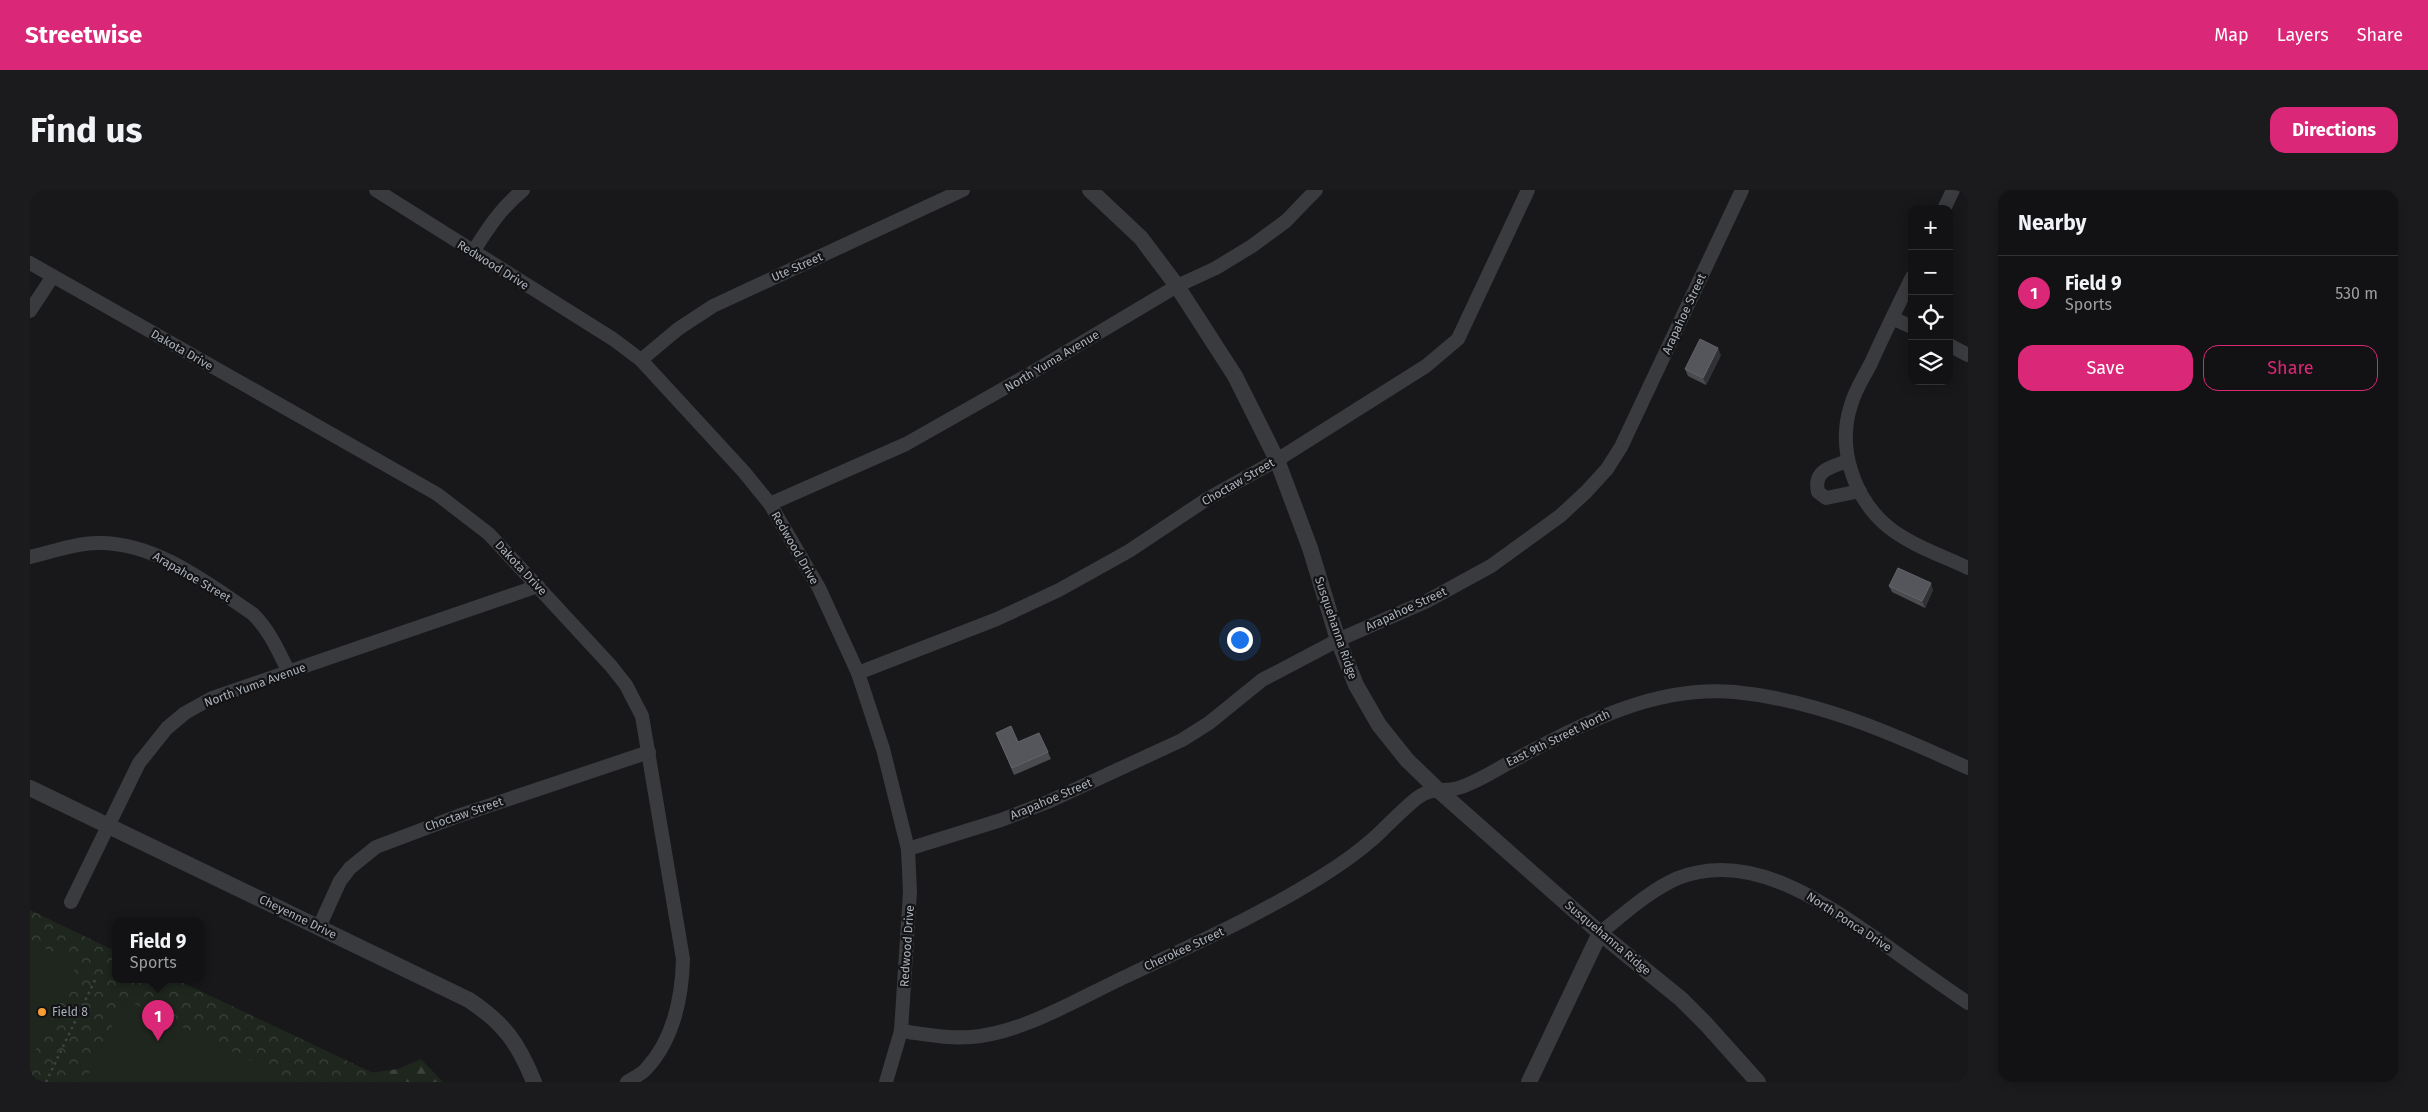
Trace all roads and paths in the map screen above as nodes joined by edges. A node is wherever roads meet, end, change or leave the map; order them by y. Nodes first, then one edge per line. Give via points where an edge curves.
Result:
1 (376, 190) edge
2 (523, 190) edge
3 (963, 190) edge
4 (1090, 190) edge
5 (1316, 190) edge
6 (1528, 190) edge
7 (1742, 190) edge
8 (1953, 190) edge
9 (1946, 205) edge
10 (474, 252) junction
11 (30, 263) edge
12 (53, 276) junction
13 (1908, 285) edge
14 (1177, 286) junction
15 (30, 311) edge
16 (1892, 318) junction
17 (1908, 325) edge
18 (1953, 348) edge
19 (1968, 355) edge
20 (641, 360) junction
21 (1277, 460) junction
22 (1848, 461) junction
23 (1860, 491) junction
24 (770, 504) junction
25 (30, 557) edge
26 (1968, 568) edge
27 (538, 586) junction
28 (1338, 640) junction
29 (289, 672) junction
30 (858, 673) junction
31 (649, 752) junction
32 (1968, 768) edge
33 (30, 788) edge
34 (1437, 789) junction
35 (108, 826) junction
36 (908, 849) junction
37 (71, 902) dead end
38 (319, 927) junction
39 (1600, 933) junction
40 (96, 978) dead end
41 (1968, 1003) edge
42 (901, 1031) junction
43 (46, 1082) edge
44 (534, 1082) edge
45 (627, 1082) edge
46 (886, 1082) edge
47 (1529, 1082) edge
48 (1758, 1082) edge

1 - 10 street, Redwood Drive
2 - 10 street via 504,206
3 - 20 street, Ute Street via 713,306 678,329
4 - 14 street, Susquehanna Ridge via 1141,238
5 - 14 street, North Yuma Avenue via 1286,220 1252,246
6 - 21 street, Choctaw Street via 1458,339 1426,366
7 - 28 street, Arapahoe Street via 1621,447 1607,469 1560,516 1491,566 1428,601
8 - 9 street
10 - 20 street, Redwood Drive
11 - 12 street, Dakota Drive
12 - 15 street
12 - 27 street, Dakota Drive via 437,494 488,534
13 - 16 street
14 - 21 street, Susquehanna Ridge via 1235,376
14 - 24 street, North Yuma Avenue via 906,444
16 - 17 street
16 - 22 street via 1851,405 1846,434
18 - 19 street
20 - 24 street, Redwood Drive
21 - 28 street, Susquehanna Ridge via 1310,548
21 - 30 street, Choctaw Street via 1059,590 997,619
22 - 23 street
22 - 23 street via 1818,475 1818,492 1826,498
23 - 26 street via 1873,512 1901,536
24 - 30 street, Redwood Drive via 819,588
25 - 29 street, Arapahoe Street via 96,543 122,544 160,558 253,614 268,630
27 - 29 street, North Yuma Avenue
27 - 31 street, Dakota Drive via 626,685 642,716
28 - 34 street, Susquehanna Ridge via 1356,685 1379,725 1407,760
28 - 36 street, Arapahoe Street via 1262,680 1209,723 1182,740 1050,801
29 - 35 street, North Yuma Avenue via 212,698 167,728 139,763
30 - 36 street, Redwood Drive via 883,749
31 - 38 street, Choctaw Street via 376,847 350,868 340,881
31 - 45 street, Dakota Drive via 683,959 682,986 665,1042 646,1070
32 - 34 street, East 9th Street North via 1853,719 1794,702 1734,692 1699,692 1654,699 1610,712 1461,787
33 - 35 street, Cheyenne Drive
34 - 39 street, Susquehanna Ridge
34 - 42 street, Cherokee Street via 1417,798 1343,862 1248,919 1031,1021 993,1034 972,1037
35 - 37 street, North Yuma Avenue
35 - 38 street, Cheyenne Drive
36 - 42 street, Redwood Drive via 910,892
38 - 44 street, Cheyenne Drive via 470,1000 492,1015 521,1052
39 - 41 street, North Ponca Drive via 1677,879 1713,870 1735,871 1800,890
39 - 47 street, North Ponca Drive
39 - 48 street, Susquehanna Ridge via 1680,999
40 - 43 path
42 - 46 street, Redwood Drive

